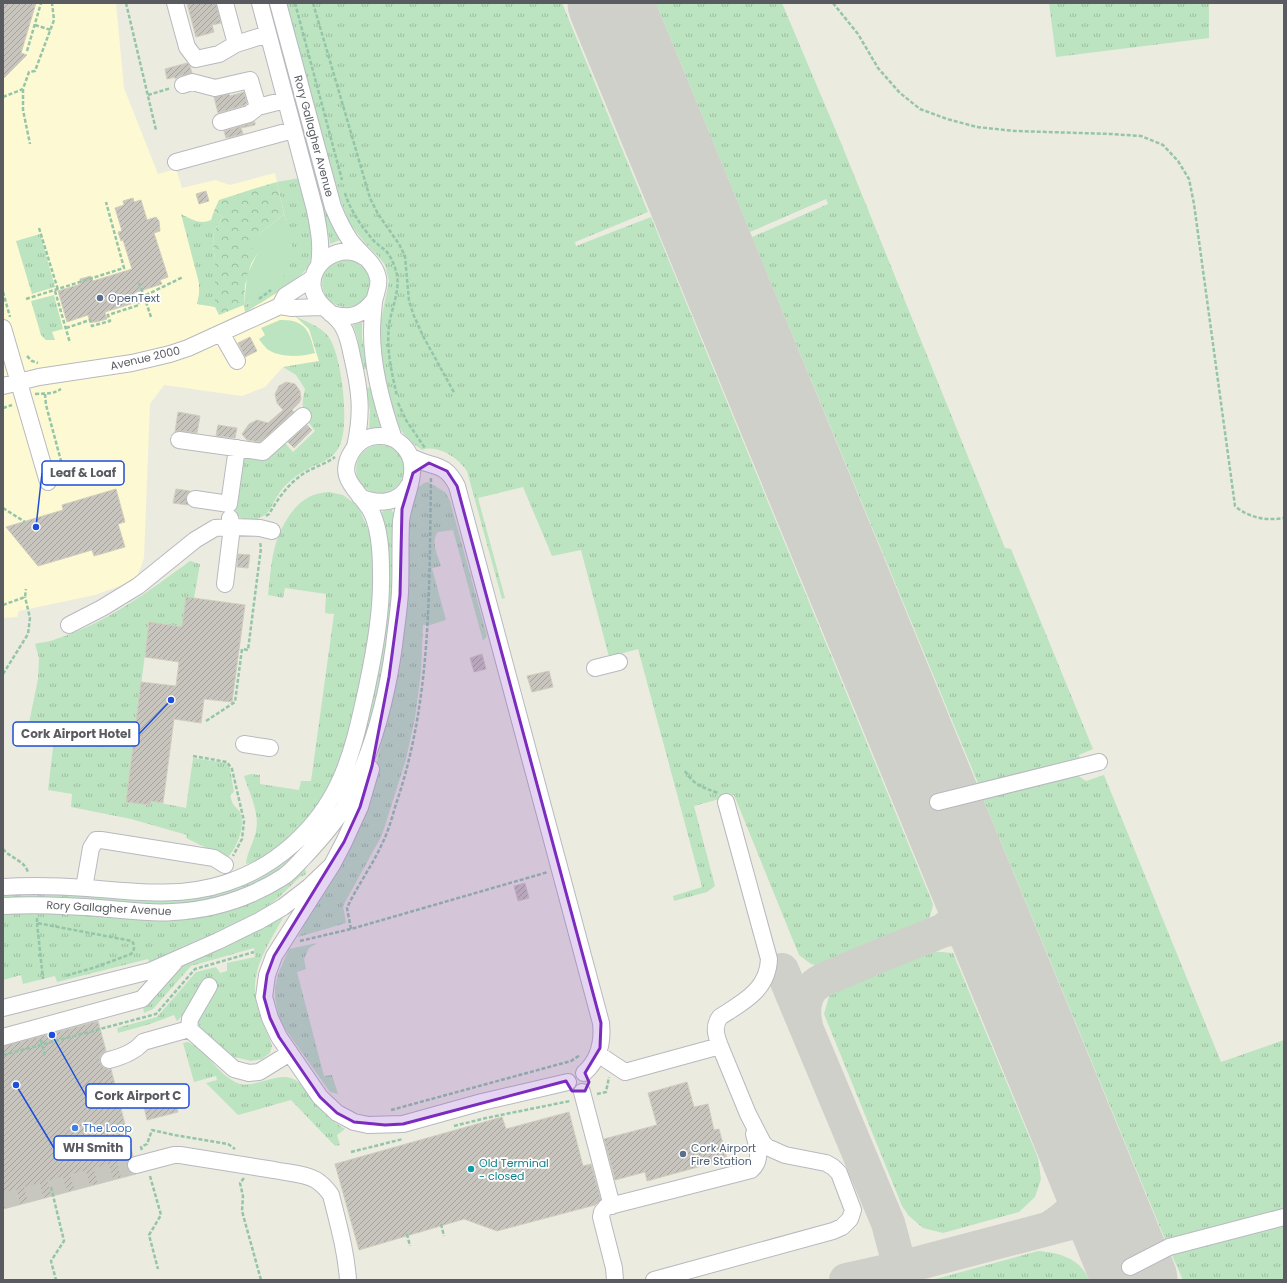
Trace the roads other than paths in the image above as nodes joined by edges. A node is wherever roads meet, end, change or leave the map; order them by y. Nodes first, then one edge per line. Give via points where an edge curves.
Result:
1 (175, 3) edge
2 (225, 3) edge
3 (260, 3) edge
4 (278, 3) edge
5 (268, 34) junction
6 (236, 44) junction
7 (183, 84) road end
8 (285, 100) junction
9 (258, 107) junction
10 (221, 122) dead end
11 (293, 130) junction
12 (176, 162) dead end
13 (369, 260) junction
14 (316, 272) junction
15 (374, 300) junction
16 (280, 306) junction
17 (327, 310) junction
18 (7, 324) edge
19 (221, 333) junction
20 (237, 361) dead end
21 (19, 382) junction
22 (3, 386) edge
23 (303, 416) dead end
24 (394, 439) junction
25 (179, 440) dead end
26 (355, 447) junction
27 (237, 448) junction
28 (410, 456) junction
29 (429, 465) junction
30 (412, 477) junction
31 (48, 482) dead end
32 (360, 497) junction
33 (195, 499) dead end
34 (229, 504) junction
35 (232, 527) junction
36 (266, 530) road end
37 (225, 584) dead end
38 (69, 625) dead end
39 (619, 662) dead end
40 (596, 668) dead end
41 (379, 725) junction
42 (244, 744) dead end
43 (270, 748) dead end
44 (1098, 762) dead end
45 (726, 802) road end
46 (938, 802) dead end
47 (225, 865) dead end
48 (332, 865) junction
49 (3, 887) edge
50 (84, 888) junction
51 (3, 906) edge
52 (176, 960) junction
53 (209, 986) dead end
54 (3, 1008) edge
55 (189, 1029) junction
56 (3, 1037) edge
57 (720, 1046) junction
58 (590, 1053) junction
59 (290, 1054) junction
60 (109, 1060) dead end
61 (584, 1073) junction
62 (568, 1082) junction
63 (582, 1095) junction
64 (748, 1114) junction
65 (141, 1163) tunnel mouth
66 (612, 1206) junction
67 (1284, 1217) edge
68 (1130, 1268) dead end
69 (681, 1276) edge
70 (348, 1280) edge
71 (615, 1280) edge
72 (654, 1280) edge

1 - 6 street via 187,47 196,60 219,54
2 - 6 street
3 - 5 street, Rory Gallagher Avenue
4 - 13 street, Rory Gallagher Avenue via 333,208 351,242
5 - 6 street
5 - 8 street, Rory Gallagher Avenue
7 - 9 street via 192,82 215,88 250,80
8 - 9 street
8 - 11 street, Rory Gallagher Avenue
9 - 10 street via 249,114
11 - 12 street
11 - 14 street, Rory Gallagher Avenue via 320,237 321,251
13 - 14 street via 352,252 333,253 325,258
13 - 15 street, Rory Gallagher Avenue via 378,279 378,290
14 - 16 street via 285,296
14 - 17 street, Rory Gallagher Avenue via 313,289 316,298
15 - 17 street via 360,314 341,316
15 - 24 street, Rory Gallagher Avenue via 372,333 375,372 383,408
16 - 17 street
16 - 19 street, Avenue 2000
17 - 26 street, Rory Gallagher Avenue via 343,325 358,383 360,423
18 - 21 street
19 - 20 street
19 - 21 street, Avenue 2000 via 188,348 151,359
21 - 22 street, Avenue 2000
21 - 31 street
23 - 27 street via 263,452
24 - 26 street via 374,436
24 - 28 street, Rory Gallagher Avenue via 403,445
25 - 27 street
26 - 32 street, Rory Gallagher Avenue via 347,464 347,474 350,484
27 - 34 street
28 - 29 street
28 - 30 street, Rory Gallagher Avenue via 413,465
29 - 30 street via 418,468
29 - 58 street via 447,471 458,486 601,1022 602,1042
30 - 32 street via 406,490 390,501 380,503
30 - 41 street, Rory Gallagher Avenue via 402,509 400,595 389,678
32 - 50 street, Rory Gallagher Avenue via 371,512 381,549 377,631 363,706 351,751 340,782 323,812 302,836 277,858 227,883 176,893
33 - 34 street
34 - 35 street
35 - 36 street
35 - 37 street
35 - 38 street via 215,528 195,540 138,586
39 - 40 street
41 - 48 street via 372,766 360,807
41 - 51 street, Rory Gallagher Avenue via 362,770 344,807 319,841 286,875 251,894 220,905 172,912 36,905
42 - 43 street
44 - 46 street
45 - 57 street via 769,964 757,991 717,1021 715,1028
47 - 50 street via 214,858 96,840 91,848
48 - 52 street via 310,887 283,907 252,925
48 - 59 street via 274,956 267,976 264,997 270,1018
49 - 50 street, Rory Gallagher Avenue via 39,885
52 - 54 street via 150,971
52 - 56 street via 142,999
53 - 55 street via 190,1019
55 - 59 street via 234,1069 258,1072
55 - 60 street via 143,1042 138,1048
57 - 58 street via 625,1072
57 - 64 street
58 - 61 street via 590,1068
59 - 62 street via 311,1085 337,1113 354,1122 368,1125 403,1124
61 - 62 street via 574,1073
61 - 63 street via 589,1082
62 - 63 street via 572,1091
63 - 66 street
64 - 66 street via 759,1152 753,1168
64 - 69 street via 763,1143 772,1150 786,1156 826,1163 839,1173 853,1210 850,1219 833,1231
65 - 70 street via 180,1155 316,1180 331,1195 344,1246
66 - 71 street via 606,1207 601,1217
67 - 68 street via 1169,1247
69 - 72 street

